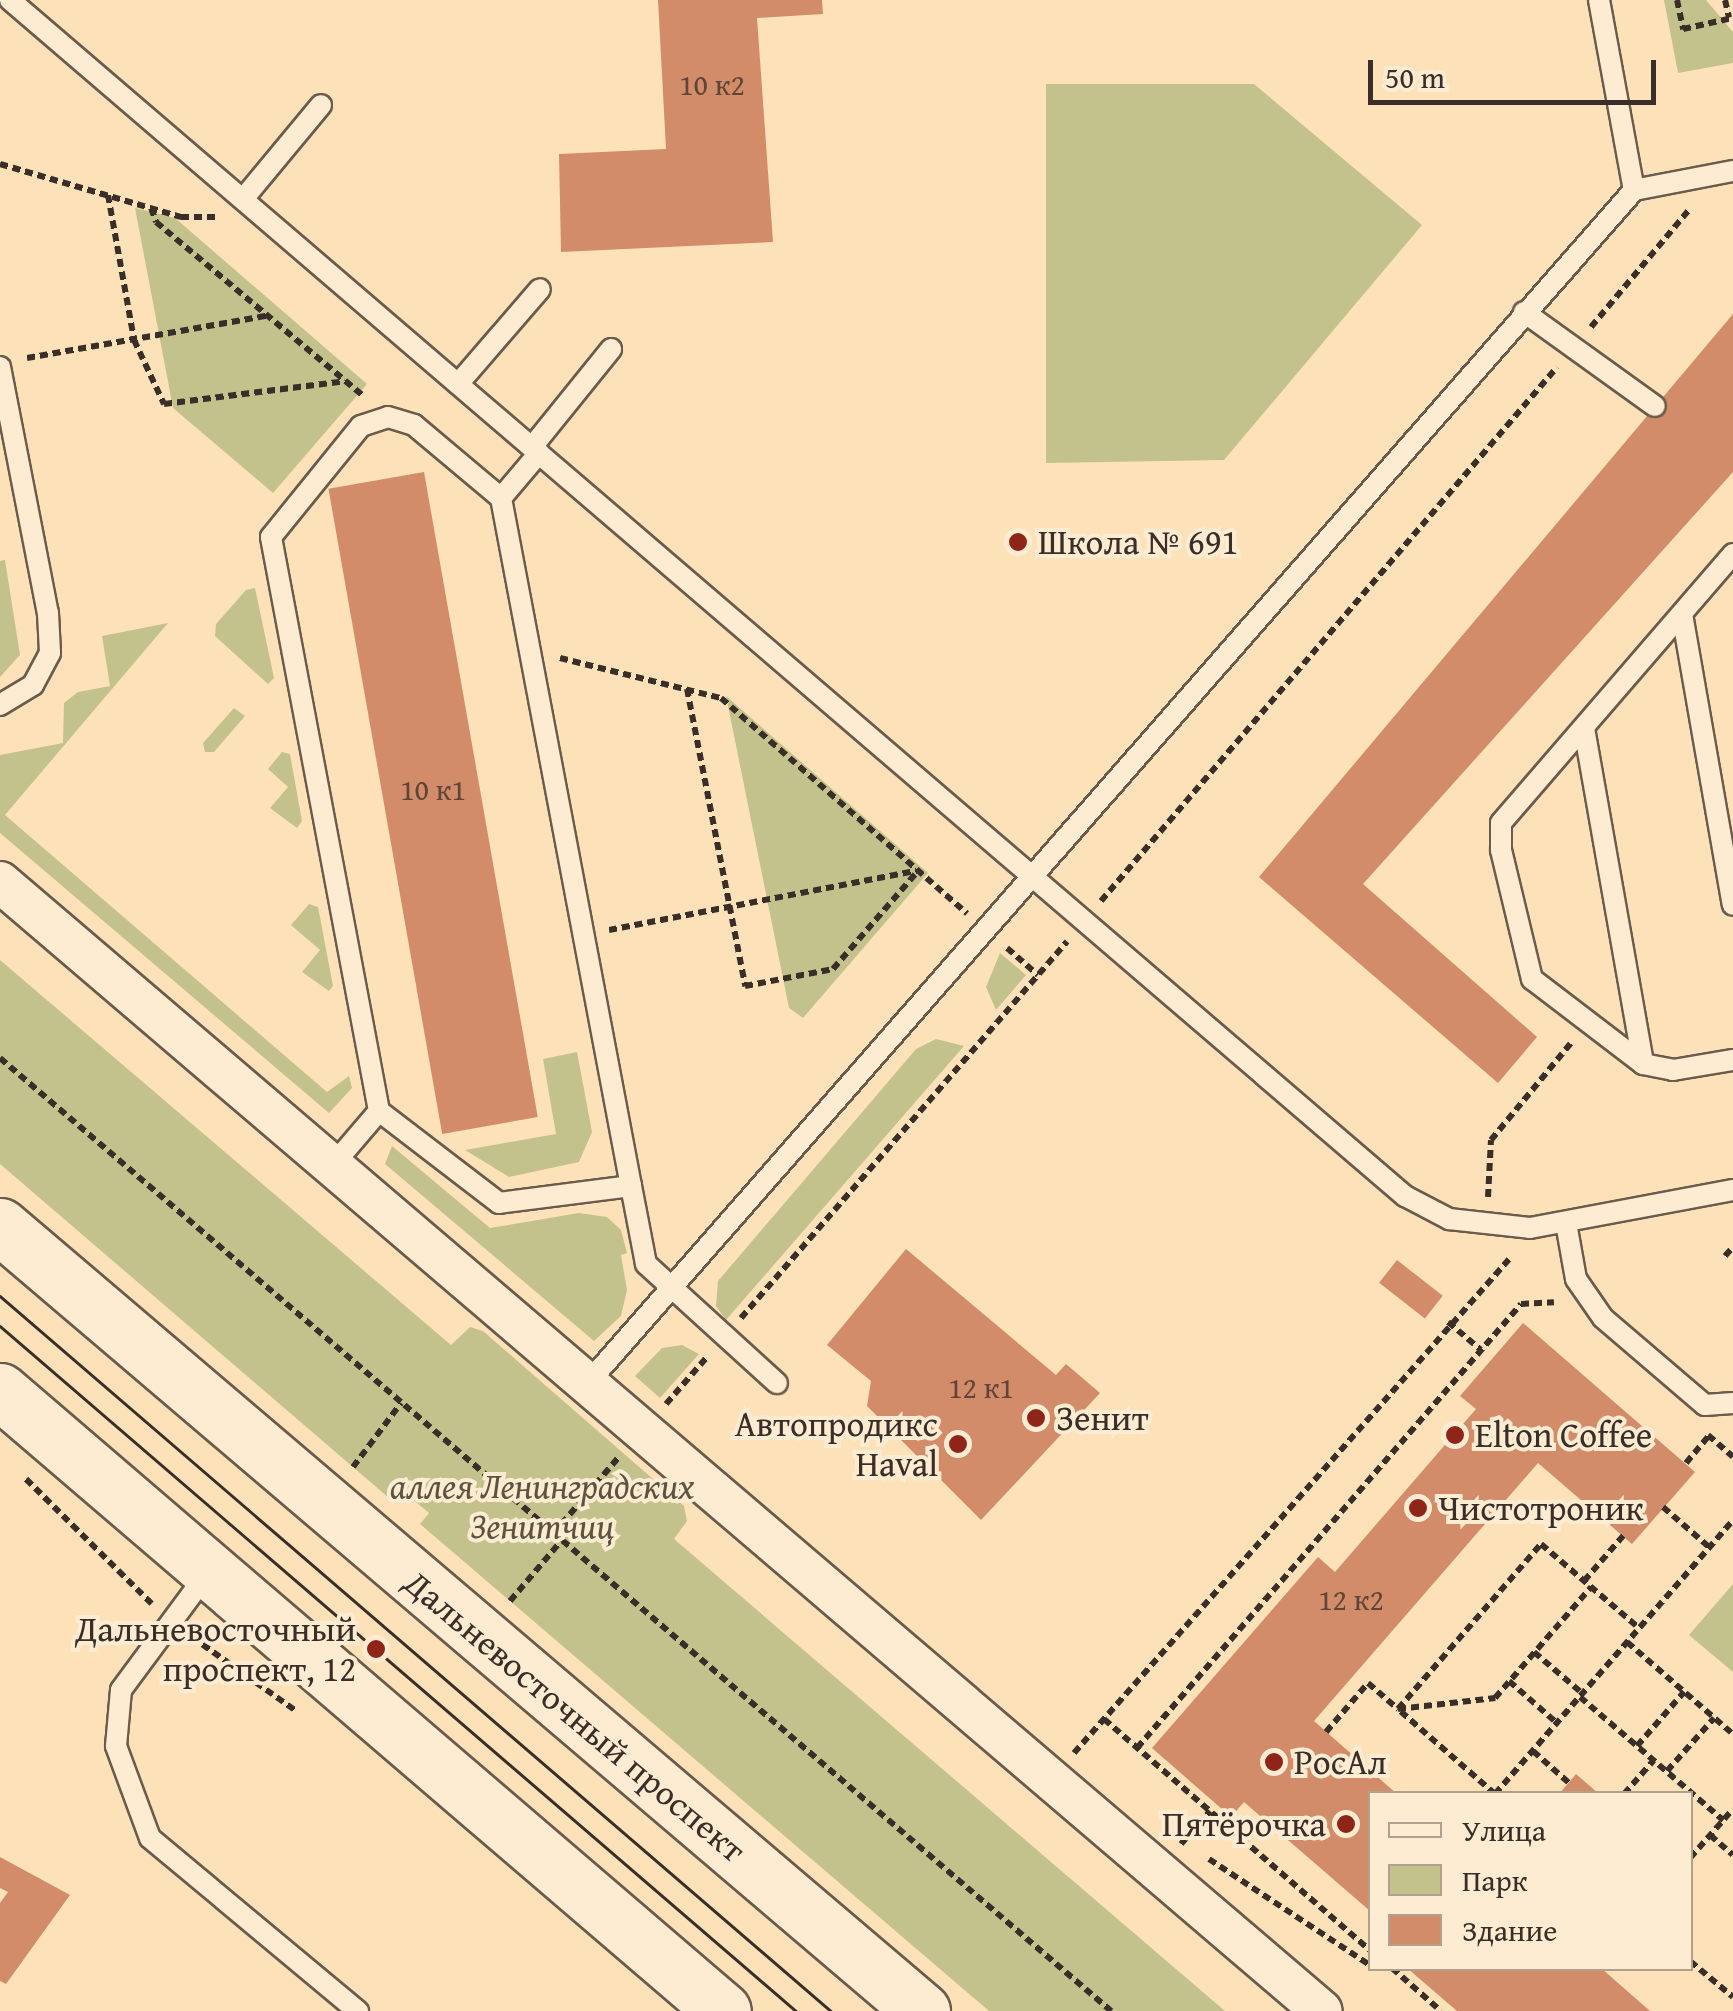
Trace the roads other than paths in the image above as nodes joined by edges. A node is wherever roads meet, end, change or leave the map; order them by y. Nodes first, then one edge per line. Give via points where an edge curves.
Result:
1 (10, 0) edge
2 (1599, 0) edge
3 (321, 105) dead end
4 (1733, 172) edge
5 (1634, 190) junction
6 (243, 199) junction
7 (540, 289) dead end
8 (1524, 312) junction
9 (611, 349) dead end
10 (10, 363) edge
11 (458, 384) junction
12 (1656, 406) dead end
13 (535, 450) junction
14 (501, 498) junction
15 (1733, 554) edge
16 (1682, 614) junction
17 (0, 705) edge
18 (1584, 728) junction
19 (1030, 874) junction
20 (0, 882) edge
21 (1733, 904) edge
22 (1733, 1060) edge
23 (1643, 1064) junction
24 (378, 1112) junction
25 (332, 1166) junction
26 (631, 1186) junction
27 (1733, 1190) edge
28 (1566, 1223) junction
29 (0, 1226) edge
30 (673, 1289) junction
31 (777, 1383) dead end
32 (587, 1384) junction
33 (0, 1390) edge
34 (1733, 1403) edge
35 (209, 1570) junction
36 (358, 2011) edge
37 (723, 2011) edge
38 (922, 2011) edge
39 (1322, 2011) edge

1 - 6 lane
2 - 5 lane
3 - 6 lane
4 - 5 lane
5 - 8 lane
6 - 11 lane
7 - 11 lane
8 - 12 lane
8 - 19 lane
9 - 13 lane
10 - 17 lane via 50,654 33,685
11 - 13 lane
13 - 14 lane
13 - 19 lane
14 - 24 lane via 414,426 388,417 361,426 270,536
14 - 26 lane
15 - 16 lane
16 - 18 lane
16 - 21 lane
18 - 23 lane
18 - 23 lane via 1501,823 1501,850 1532,979
19 - 28 lane via 1405,1196 1449,1219 1487,1227
19 - 30 lane
20 - 25 street
22 - 23 lane via 1674,1070
24 - 25 lane
24 - 26 lane via 498,1203
25 - 32 street
26 - 30 lane via 646,1264
27 - 28 lane
28 - 34 lane via 1576,1280 1602,1318 1704,1404
29 - 38 main road, Дальневосточный проспект
30 - 31 lane
30 - 32 lane
32 - 39 street
33 - 35 main road
35 - 36 lane via 121,1690 116,1746 150,1838
35 - 37 main road

